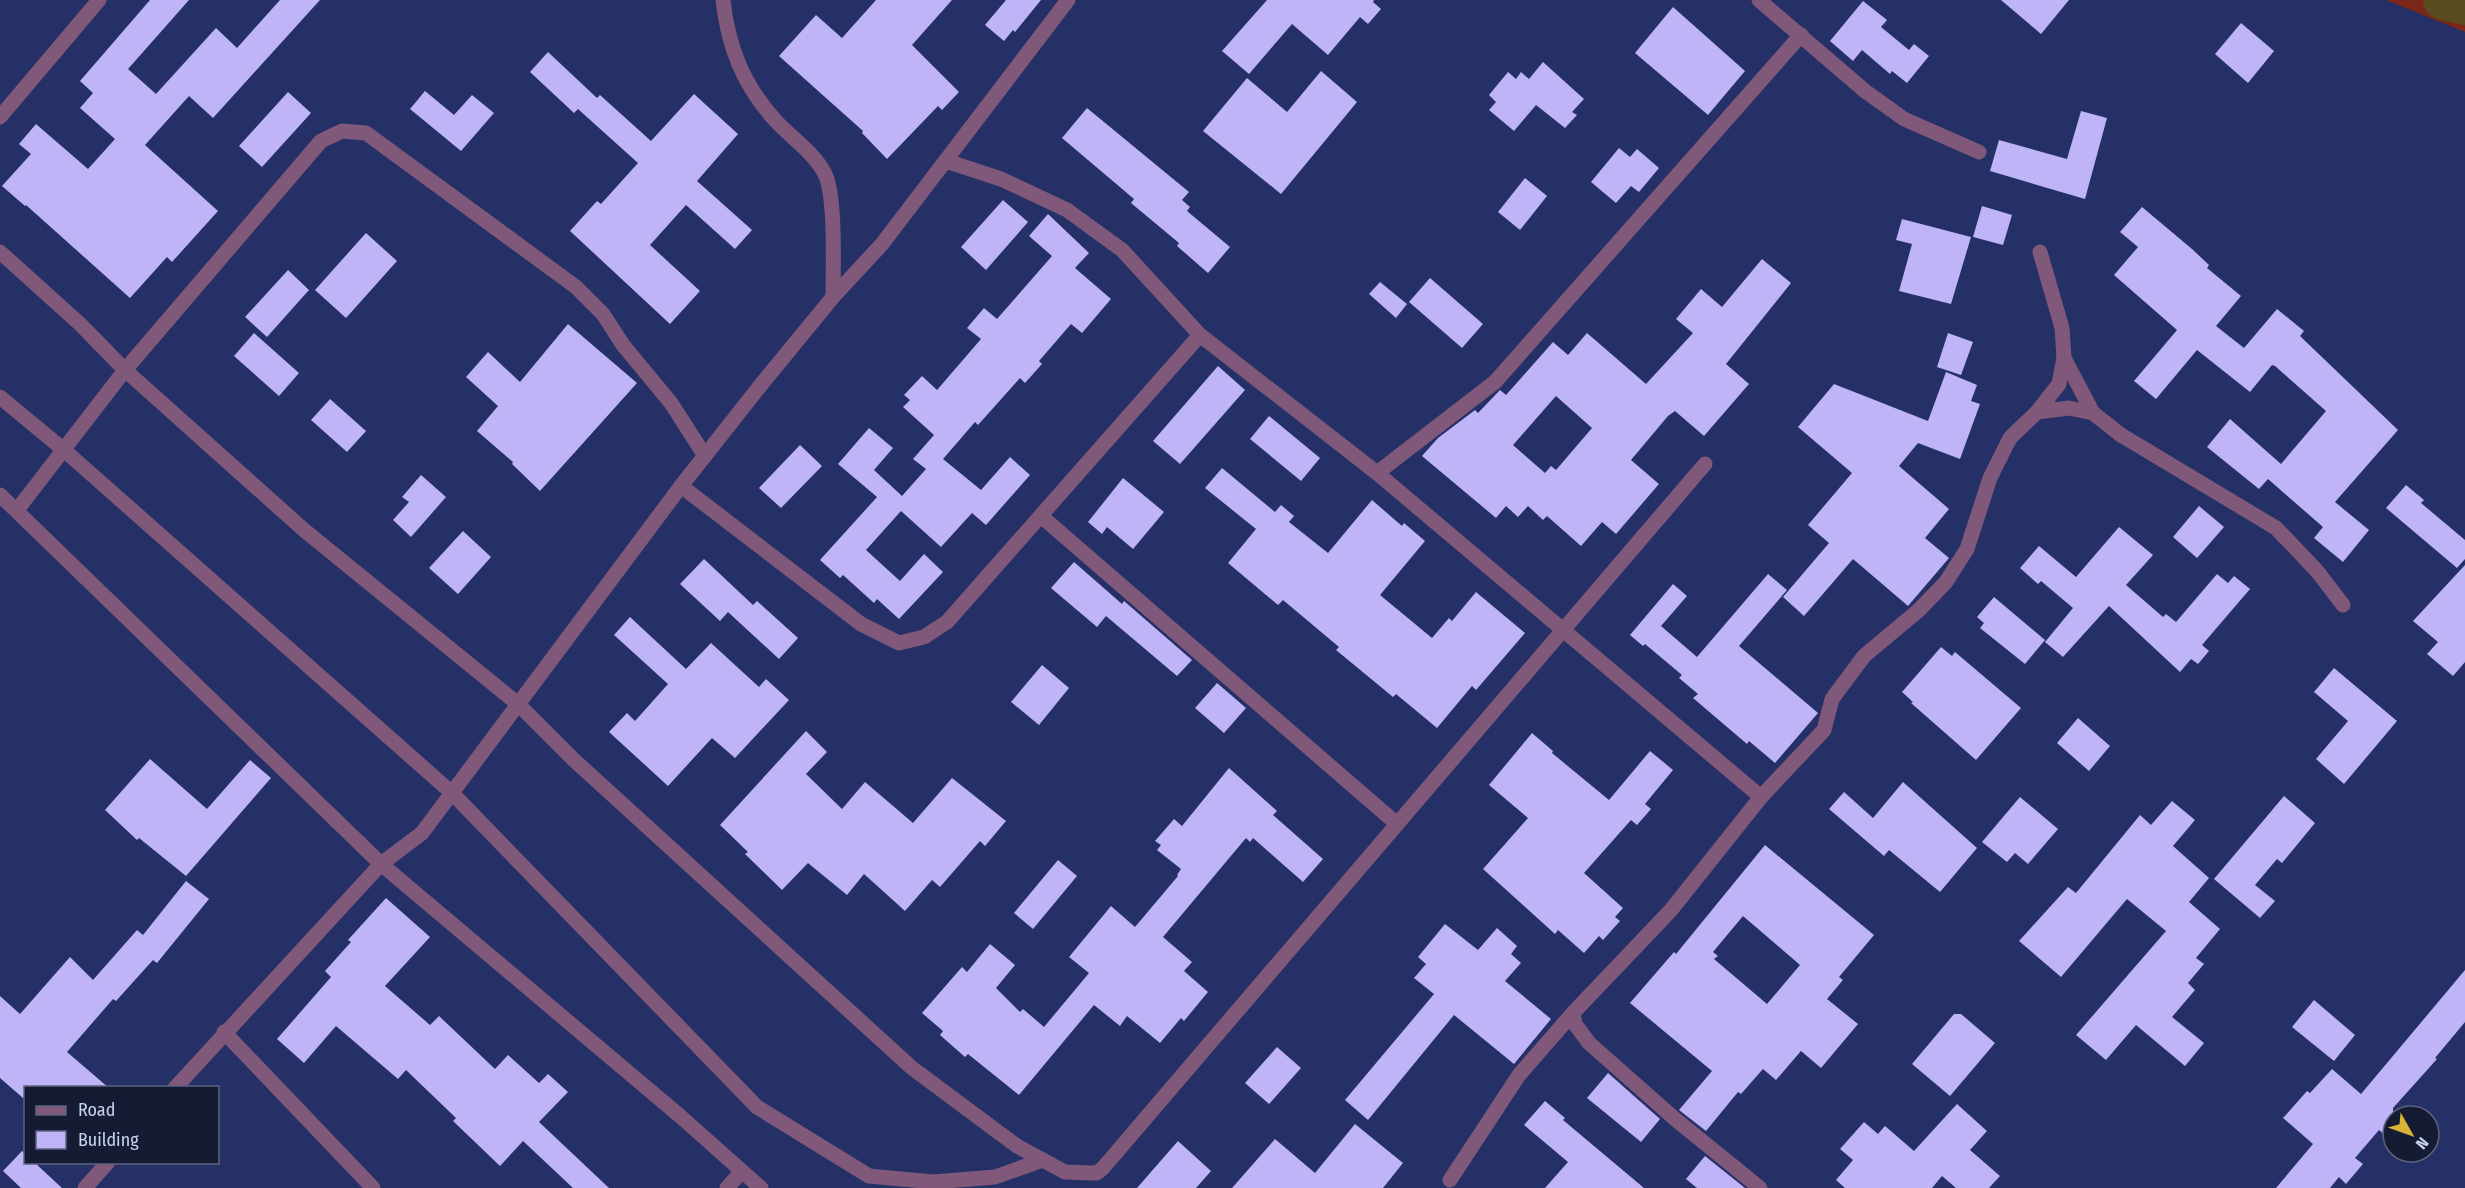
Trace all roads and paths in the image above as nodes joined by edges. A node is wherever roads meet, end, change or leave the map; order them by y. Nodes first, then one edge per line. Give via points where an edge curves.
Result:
1 (99, 0) edge
2 (723, 0) edge
3 (1068, 0) edge
4 (1760, 0) edge
5 (1801, 35) junction
6 (0, 117) edge
7 (1979, 152) dead end
8 (946, 161) junction
9 (0, 252) edge
10 (2040, 252) dead end
11 (833, 297) junction
12 (1200, 335) junction
13 (2064, 358) junction
14 (125, 370) junction
15 (0, 397) edge
16 (2037, 412) junction
17 (2093, 413) junction
18 (64, 450) junction
19 (705, 456) junction
20 (1706, 464) dead end
21 (1377, 473) junction
22 (681, 486) junction
23 (0, 495) edge
24 (17, 510) junction
25 (1041, 516) junction
26 (2343, 605) dead end
27 (1564, 629) junction
28 (519, 704) junction
29 (452, 793) junction
30 (1761, 797) junction
31 (1398, 824) junction
32 (381, 864) junction
33 (1574, 1013) junction
34 (224, 1032) junction
35 (177, 1086) edge
36 (1043, 1160) junction
37 (106, 1164) edge
38 (741, 1172) junction
39 (1450, 1180) dead end
40 (85, 1188) edge
41 (373, 1188) edge
42 (727, 1188) edge
43 (761, 1188) edge
44 (1760, 1188) edge

1 - 6 street
2 - 11 street via 726,27 741,72 774,120 807,150 825,174 830,194
3 - 8 street
4 - 5 street
5 - 7 street via 1864,92 1904,119
5 - 21 street via 1496,382
8 - 11 street via 882,244
8 - 12 street via 1001,179 1068,210 1122,250
9 - 14 street
10 - 13 street via 2062,328
11 - 19 street
12 - 21 street
12 - 25 street
13 - 16 street via 2058,384
13 - 17 street
14 - 18 street
14 - 19 street via 321,141 342,131 366,133 576,287 603,314 671,403
14 - 28 street via 303,530
15 - 18 street
16 - 17 street via 2069,408
16 - 30 street via 2010,438 1990,478 1967,549 1946,582 1864,656 1832,699 1824,730
17 - 26 street via 2121,435 2276,528
18 - 24 street
18 - 29 street
19 - 22 street
20 - 27 street
21 - 27 street
22 - 25 street via 861,624 899,643 924,637 947,622
22 - 28 street
23 - 24 street
24 - 32 street
25 - 31 street
27 - 30 street
27 - 31 street
28 - 29 street
28 - 36 street via 574,760 912,1068 1017,1146
29 - 32 street via 422,833
29 - 36 street via 757,1107 869,1176 933,1182 995,1177
30 - 33 street via 1671,910
31 - 36 street via 1103,1168 1097,1173 1065,1172
32 - 34 street
32 - 38 street
33 - 39 street via 1519,1075
33 - 44 street via 1575,1024 1589,1043
34 - 35 street
34 - 41 street
37 - 40 street
38 - 42 street
38 - 43 street

